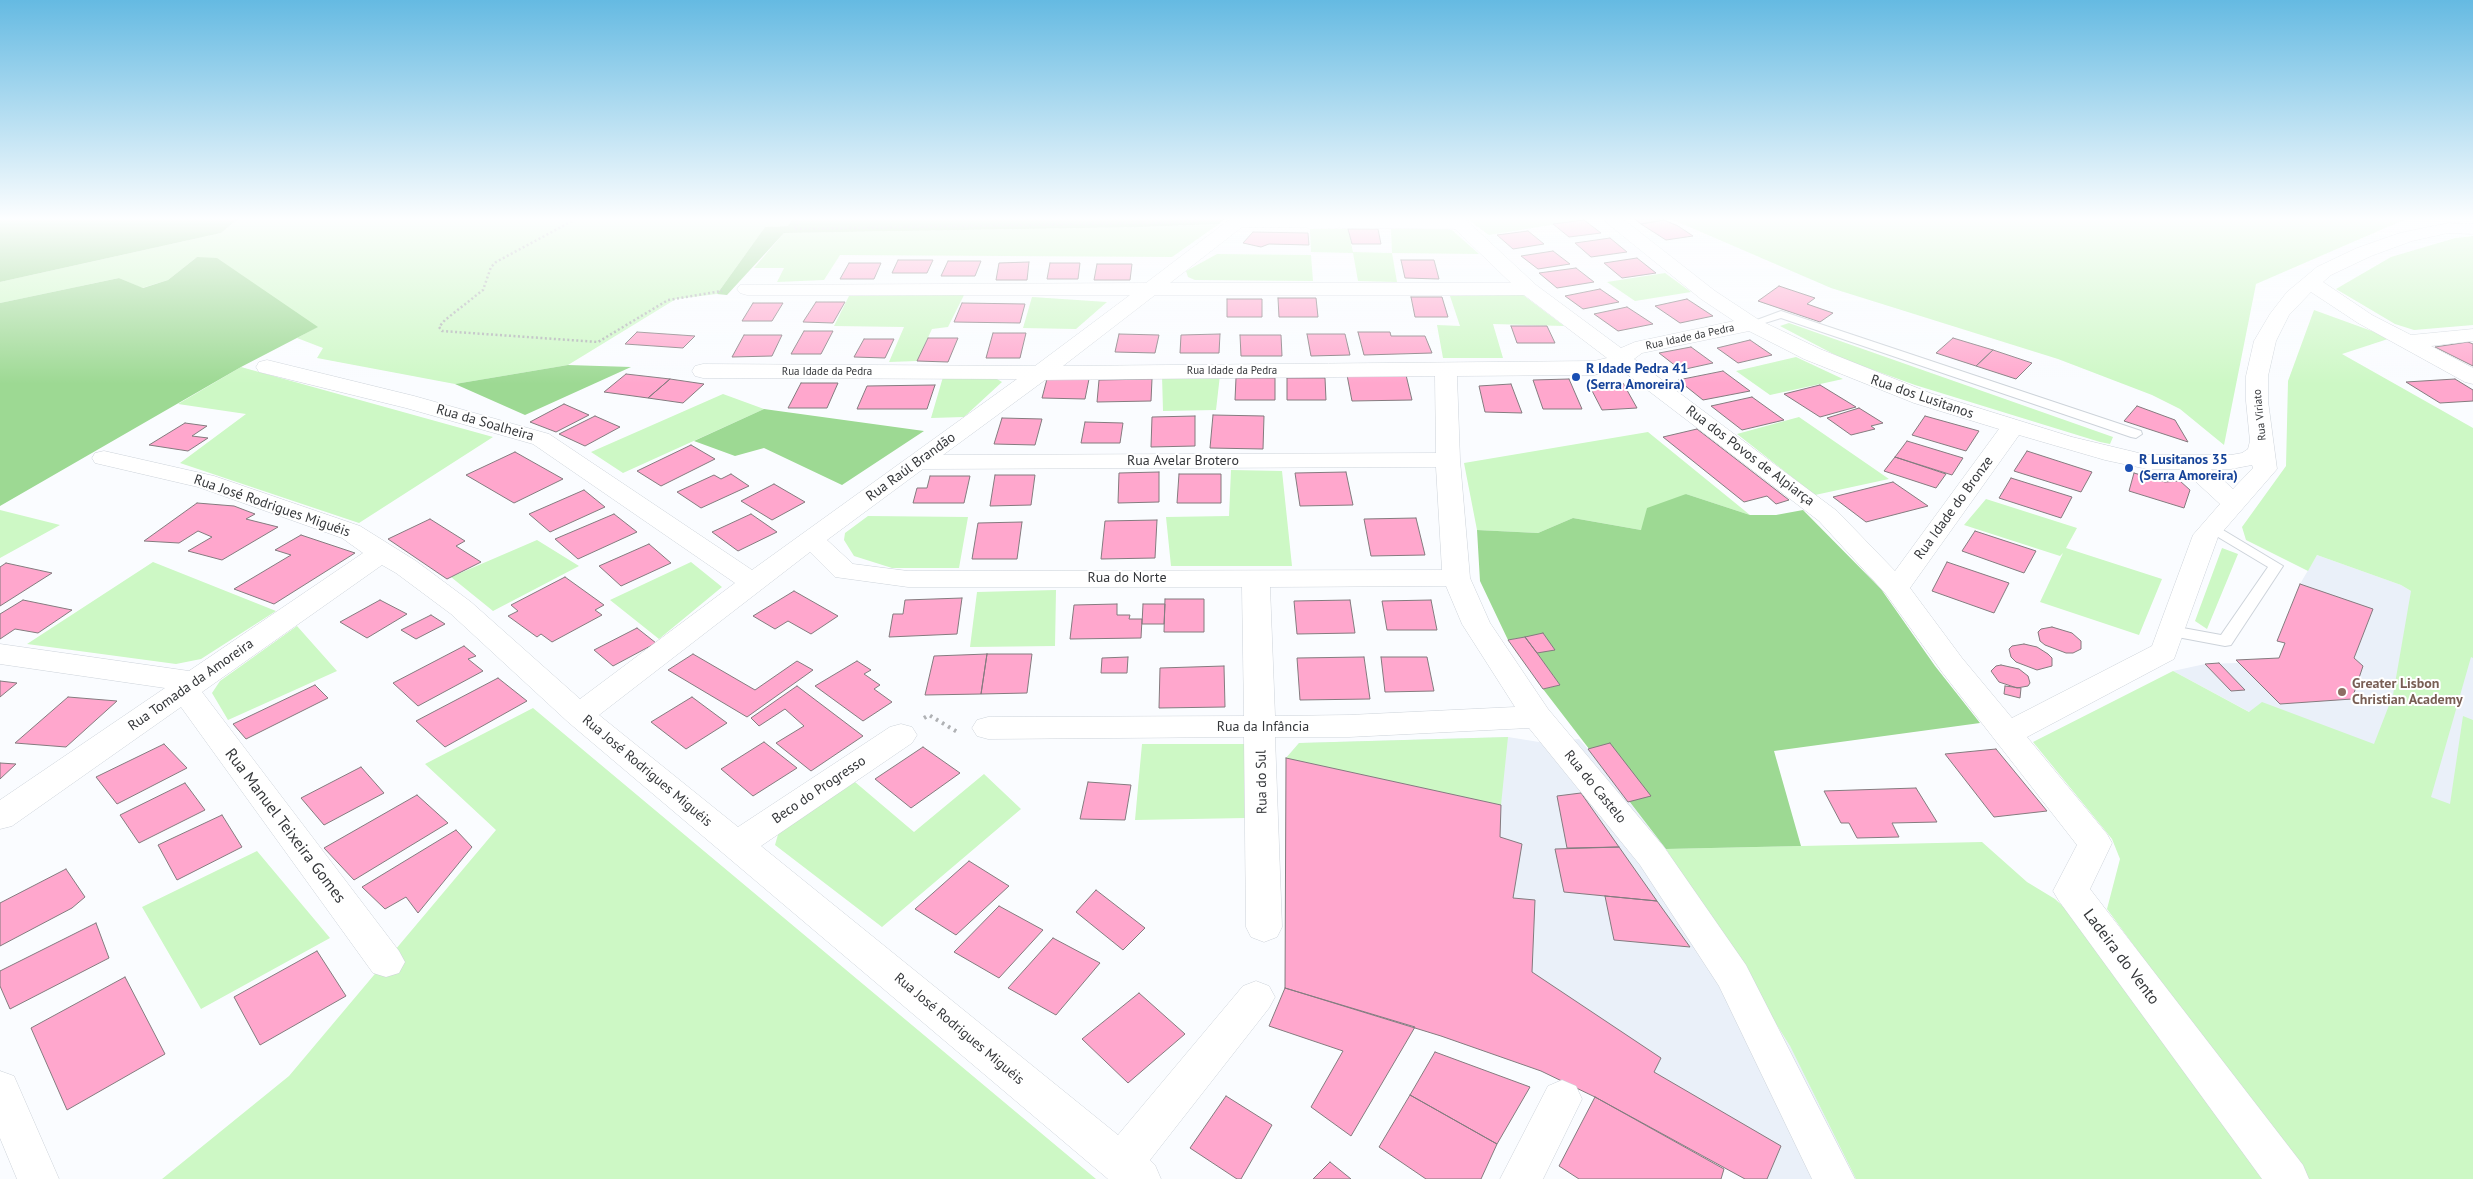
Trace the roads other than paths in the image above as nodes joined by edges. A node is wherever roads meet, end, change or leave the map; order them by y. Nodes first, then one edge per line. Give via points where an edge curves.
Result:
1 (1170, 274) edge
2 (1513, 274) edge
3 (1681, 274) edge
4 (2320, 274) edge
5 (1152, 288) junction
6 (747, 289) road end
7 (1530, 289) junction
8 (2298, 293) junction
9 (2365, 319) junction
10 (1752, 324) junction
11 (2473, 335) edge
12 (2408, 342) junction
13 (1623, 359) junction
14 (266, 367) dead end
15 (1446, 370) junction
16 (703, 371) dead end
17 (1040, 373) junction
18 (2473, 377) edge
19 (2013, 427) junction
20 (2136, 434) dead end
21 (2262, 440) junction
22 (104, 458) dead end
23 (1448, 460) junction
24 (918, 462) junction
25 (2189, 464) junction
26 (2235, 504) junction
27 (2213, 528) junction
28 (811, 539) junction
29 (381, 554) junction
30 (1256, 578) junction
31 (1456, 578) junction
32 (754, 584) junction
33 (1896, 588) junction
34 (2172, 631) junction
35 (0, 654) edge
36 (189, 686) junction
37 (579, 714) junction
38 (1537, 717) junction
39 (988, 728) road end
40 (1261, 728) junction
41 (2007, 734) junction
42 (901, 735) road end
43 (0, 817) edge
44 (737, 845) junction
45 (1264, 927) dead end
46 (386, 962) dead end
47 (1256, 997) dead end
48 (0, 1089) edge
49 (1562, 1099) dead end
50 (1131, 1171) edge
51 (38, 1179) edge
52 (1521, 1179) edge
53 (1834, 1179) edge
54 (2288, 1179) edge

1 - 5 street, Rua Raúl Brandão
2 - 7 street, Rua dos Povos de Alpiarça
3 - 10 street, Rua dos Lusitanos
4 - 8 street, Rua Viriato
5 - 6 street
5 - 7 street
5 - 17 street, Rua Raúl Brandão
7 - 13 street, Rua dos Povos de Alpiarça
8 - 9 street
8 - 9 street via 2328,308
8 - 21 street, Rua Viriato via 2265,342 2257,376
9 - 12 street
10 - 13 street, Rua Idade da Pedra via 1636,348
10 - 19 street, Rua dos Lusitanos via 1862,376
10 - 20 lane via 1782,314
11 - 12 street
12 - 18 street
13 - 15 street, Rua Idade da Pedra via 1594,368
13 - 33 street, Rua dos Povos de Alpiarça via 1828,516
14 - 32 street, Rua da Soalheira via 414,403 541,440
15 - 17 street, Rua Idade da Pedra
15 - 23 street, Rua do Castelo
16 - 17 street, Rua Idade da Pedra
17 - 24 street, Rua Raúl Brandão
19 - 25 street, Rua dos Lusitanos via 2130,459
19 - 33 street, Rua Idade do Bronze
21 - 25 street, Rua dos Lusitanos via 2259,452 2249,459
21 - 26 street, Rua Viriato via 2264,472
22 - 29 street, Rua José Rodrigues Miguéis via 224,487 351,532
23 - 24 street, Rua Avelar Brotero
23 - 31 street, Rua do Castelo
24 - 28 street, Rua Raúl Brandão
25 - 26 street
26 - 27 street, Rua Viriato
27 - 34 street, Rua Viriato via 2206,535
27 - 34 lane via 2276,566 2225,641
28 - 30 street, Rua do Norte via 845,571 908,579
28 - 32 street, Rua Raúl Brandão
29 - 36 street, Rua Tomada da Amoreira
29 - 37 street, Rua José Rodrigues Miguéis via 406,567 461,608
30 - 31 street, Rua do Norte
30 - 40 street, Rua do Sul
31 - 38 street, Rua do Castelo via 1476,624
32 - 37 street, Rua Raúl Brandão
33 - 41 street, Rua dos Povos de Alpiarça
34 - 41 street, Rua Viriato via 2164,652
35 - 36 street
36 - 43 street, Rua Tomada da Amoreira
36 - 46 street, Rua Manuel Teixeira Gomes
37 - 44 street, Rua José Rodrigues Miguéis
38 - 40 street, Rua da Infância
38 - 53 street, Rua do Castelo via 1652,856 1733,976
39 - 40 street, Rua da Infância
40 - 45 street, Rua do Sul
41 - 54 street, Ladeira do Vento via 2095,844 2071,891
42 - 44 street, Beco do Progresso
44 - 50 street, Rua José Rodrigues Miguéis
47 - 50 street
48 - 51 street
49 - 52 street

